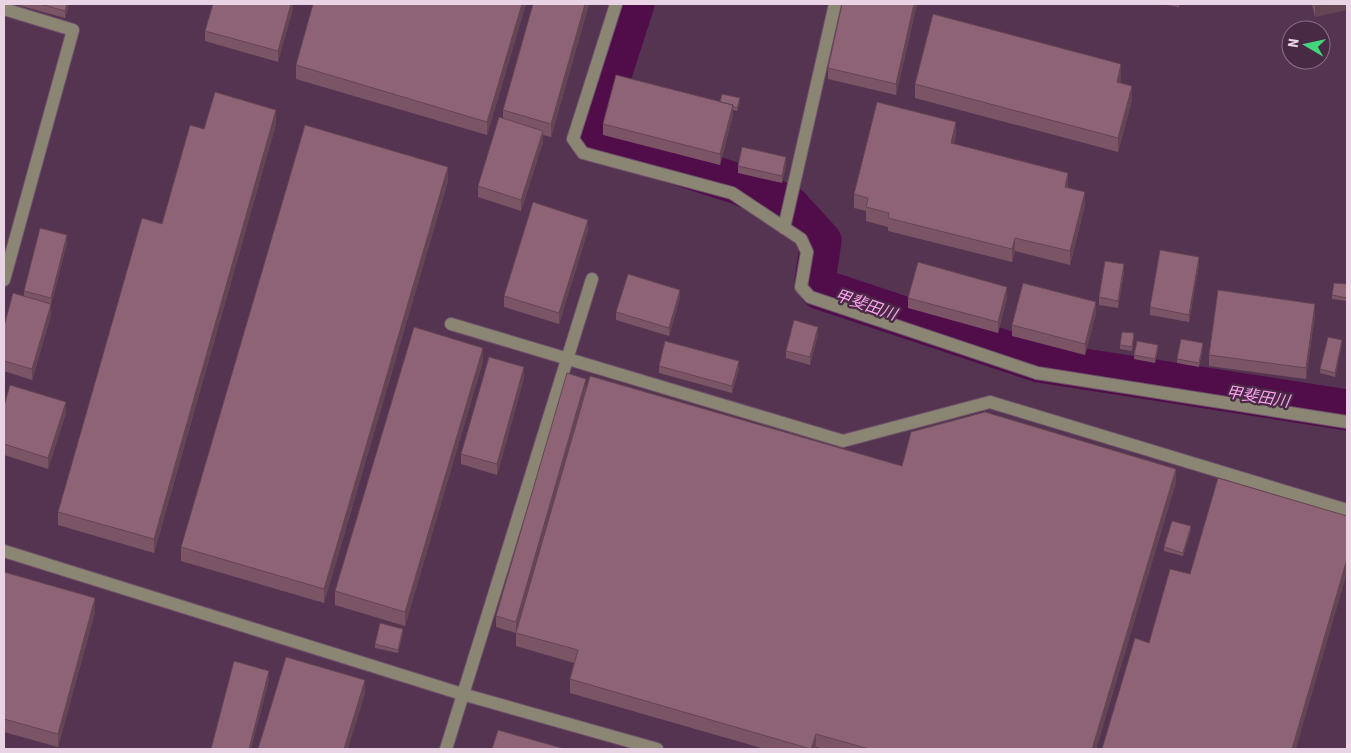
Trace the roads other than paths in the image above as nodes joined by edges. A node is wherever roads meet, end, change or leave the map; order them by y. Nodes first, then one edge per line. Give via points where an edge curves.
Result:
1 (616, 4) edge
2 (835, 4) edge
3 (4, 9) edge
4 (786, 222) junction
5 (592, 279) dead end
6 (4, 280) edge
7 (451, 324) dead end
8 (566, 360) junction
9 (1347, 422) edge
10 (1347, 510) edge
11 (4, 551) edge
12 (462, 694) junction
13 (446, 749) edge
14 (657, 749) edge

1 - 4 street via 573,139 583,153 732,193
2 - 4 street
3 - 6 street via 73,30
4 - 9 street via 807,252 801,287 810,297 1037,373
5 - 8 street
7 - 8 street
8 - 10 street via 843,441 990,402
8 - 12 street
11 - 12 street
12 - 13 street
12 - 14 street

